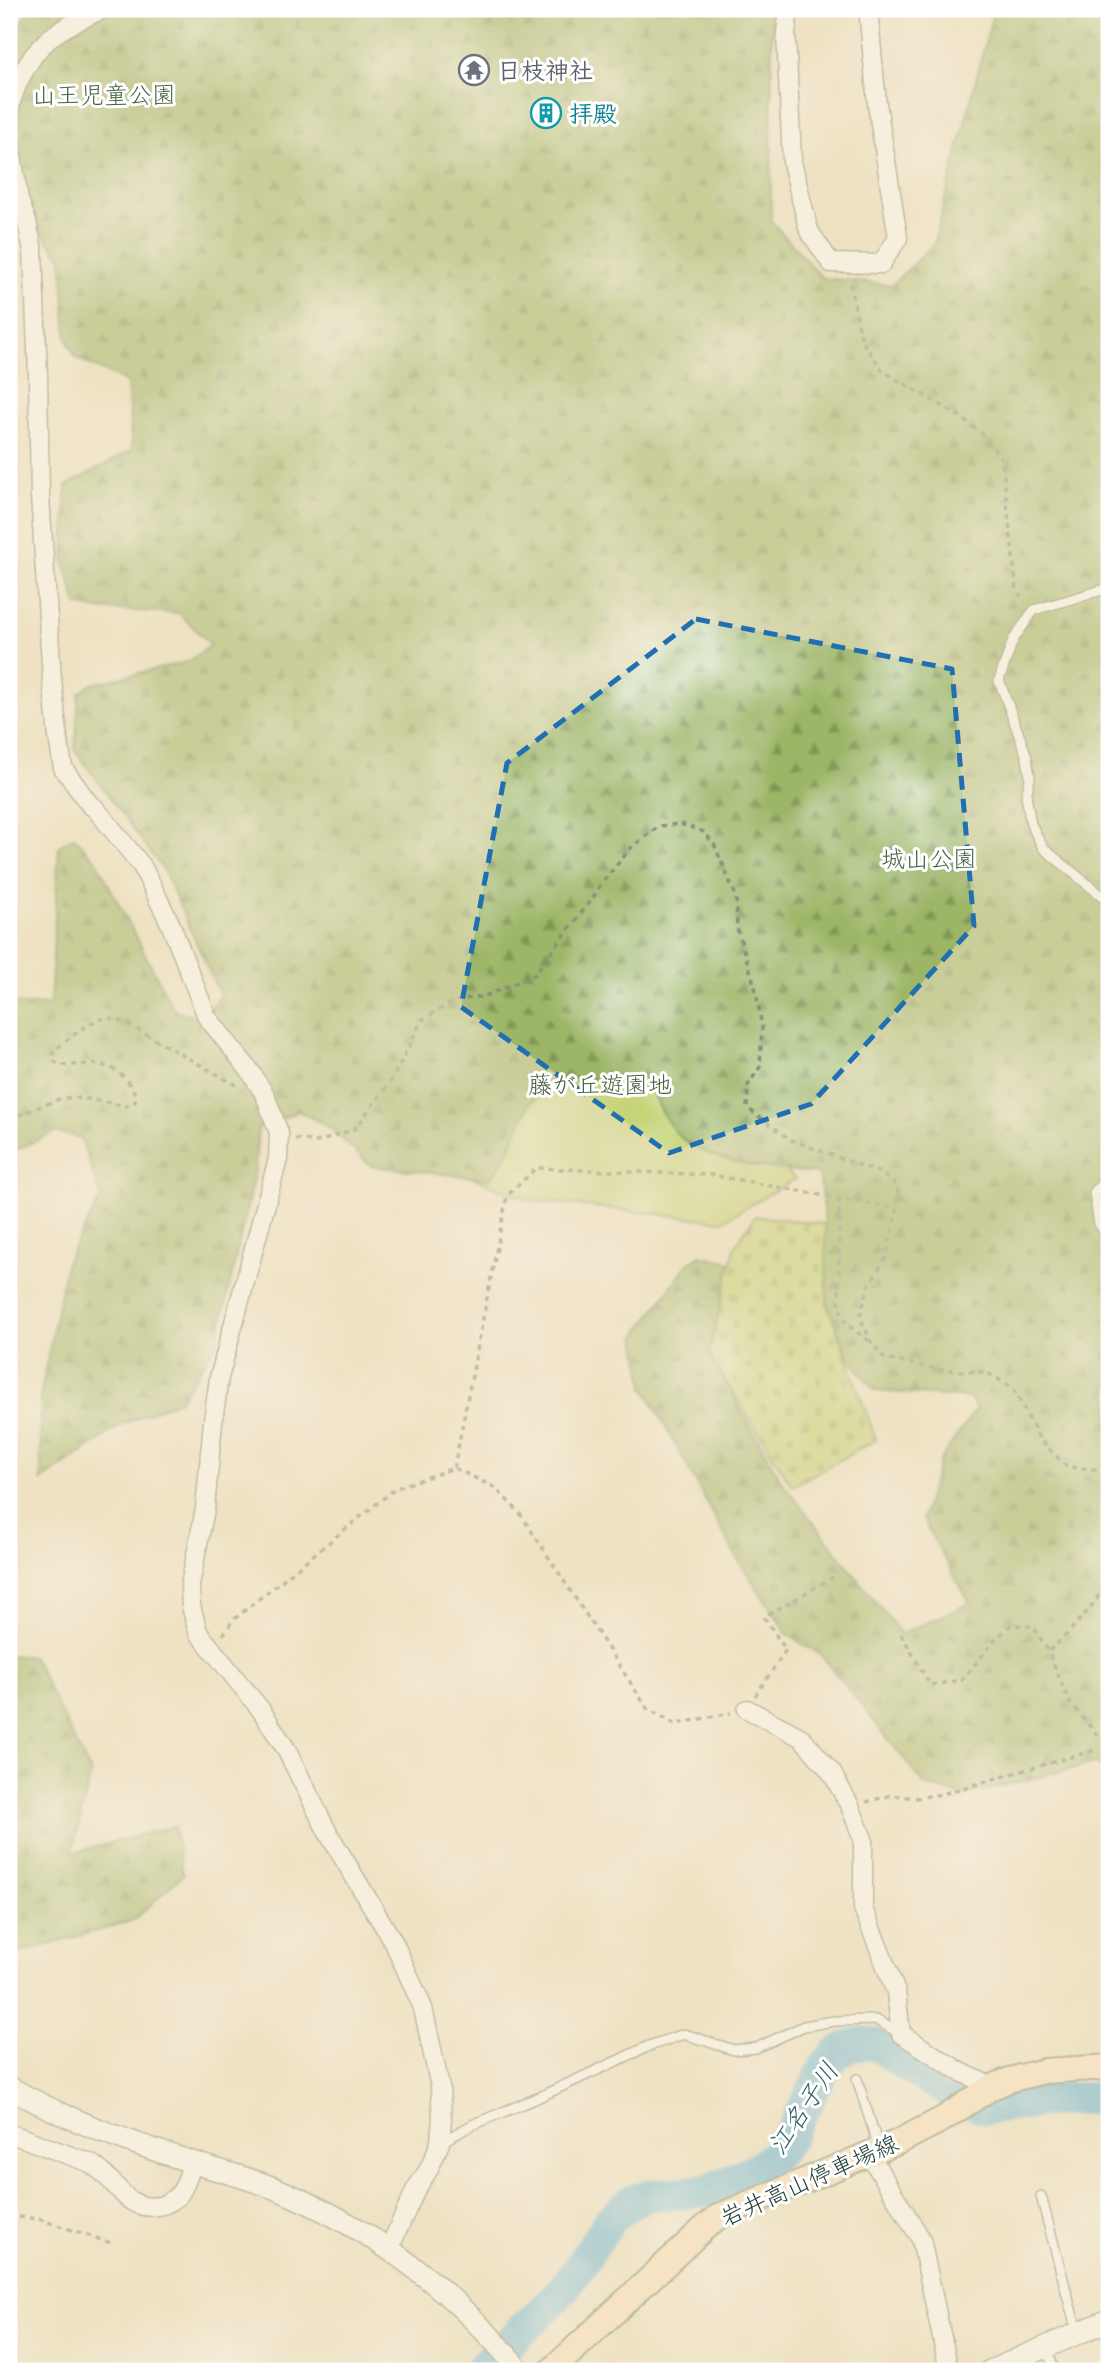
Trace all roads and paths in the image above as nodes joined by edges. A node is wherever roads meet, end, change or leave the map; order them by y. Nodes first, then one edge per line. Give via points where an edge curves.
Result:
1 (103, 9) edge
2 (505, 9) edge
3 (789, 9) edge
4 (868, 9) edge
5 (511, 27) dead end
6 (9, 112) edge
7 (10, 147) edge
8 (1109, 263) edge
9 (850, 284) dead end
10 (1109, 309) edge
11 (1109, 588) edge
12 (1034, 610) junction
13 (1109, 901) edge
14 (269, 1111) junction
15 (9, 1119) edge
16 (279, 1133) junction
17 (1109, 1184) edge
18 (839, 1199) junction
19 (897, 1209) junction
20 (1109, 1238) edge
21 (871, 1342) junction
22 (454, 1468) junction
23 (1109, 1468) edge
24 (834, 1577) dead end
25 (1109, 1577) edge
26 (901, 1634) dead end
27 (214, 1648) junction
28 (1048, 1651) junction
29 (747, 1709) junction
30 (1109, 1747) edge
31 (850, 1806) junction
32 (901, 2034) junction
33 (1109, 2067) edge
34 (857, 2079) dead end
35 (9, 2087) edge
36 (989, 2089) junction
37 (9, 2133) edge
38 (440, 2143) junction
39 (877, 2151) junction
40 (192, 2162) junction
41 (1041, 2196) dead end
42 (9, 2216) edge
43 (114, 2244) dead end
44 (388, 2249) junction
45 (1109, 2320) edge
46 (1078, 2334) junction
47 (1047, 2347) junction
48 (515, 2365) edge
49 (551, 2371) edge
50 (949, 2371) edge
51 (990, 2371) edge
52 (1055, 2371) edge

1 - 6 street via 45,43 22,74
2 - 5 path
3 - 4 street via 792,162 809,231 831,263 881,264 898,238
7 - 14 street via 33,250 40,496 63,768 142,866 207,1017 250,1071
8 - 10 lane
9 - 12 path via 862,341 883,371 958,415 981,433 1002,459 1017,592
11 - 12 lane
12 - 13 lane via 1013,640 999,680 1027,757 1031,824 1043,848
14 - 15 path via 246,1090 127,1024 104,1018 61,1044 53,1052 54,1061 59,1065 108,1066 134,1089 135,1102 62,1098
14 - 16 street
16 - 19 path via 318,1142 355,1129 393,1078 422,1020 454,1001 485,996 534,975 631,848 659,826 681,824 704,832 714,844 736,896 737,928 762,1026 760,1067 748,1085 747,1108 791,1140 881,1172 898,1186
16 - 27 street via 278,1159 219,1378 205,1509 190,1586 198,1632
17 - 20 lane via 1105,1182 1094,1192 1099,1224
18 - 19 path
18 - 21 path via 839,1305 846,1324
18 - 22 path via 712,1175 536,1168 507,1196
19 - 21 path via 886,1257 867,1287 860,1317
21 - 23 path via 885,1359 943,1370 986,1372 1013,1388 1040,1440 1067,1467
22 - 27 path via 396,1488 233,1620
22 - 29 path via 494,1487 519,1512 648,1708 676,1724
24 - 29 path via 764,1617 786,1650
25 - 28 path via 1071,1631
26 - 28 path via 930,1685 962,1680 1011,1625 1033,1626
27 - 38 street via 286,1749 413,1983 440,2087
28 - 30 path via 1070,1703
29 - 31 street via 802,1738 832,1773
30 - 31 path via 942,1794 892,1795
31 - 32 street via 863,1839 863,1908 896,1992
32 - 36 street
32 - 38 lane via 877,2020 834,2021 804,2026 756,2048 734,2050 684,2034
33 - 36 main road, 岩井高山停車場線 via 1044,2071
34 - 39 lane
35 - 40 street via 36,2103
36 - 39 main road, 岩井高山停車場線 via 954,2113
37 - 40 street via 90,2163 127,2197 147,2207 160,2206 180,2194
38 - 44 street
39 - 49 main road, 岩井高山停車場線 via 719,2216
39 - 50 street via 921,2239
40 - 44 street via 285,2192 338,2217
41 - 46 lane
42 - 43 path via 39,2219
44 - 48 street via 426,2275
45 - 46 street
46 - 47 street
47 - 51 street
47 - 52 lane

